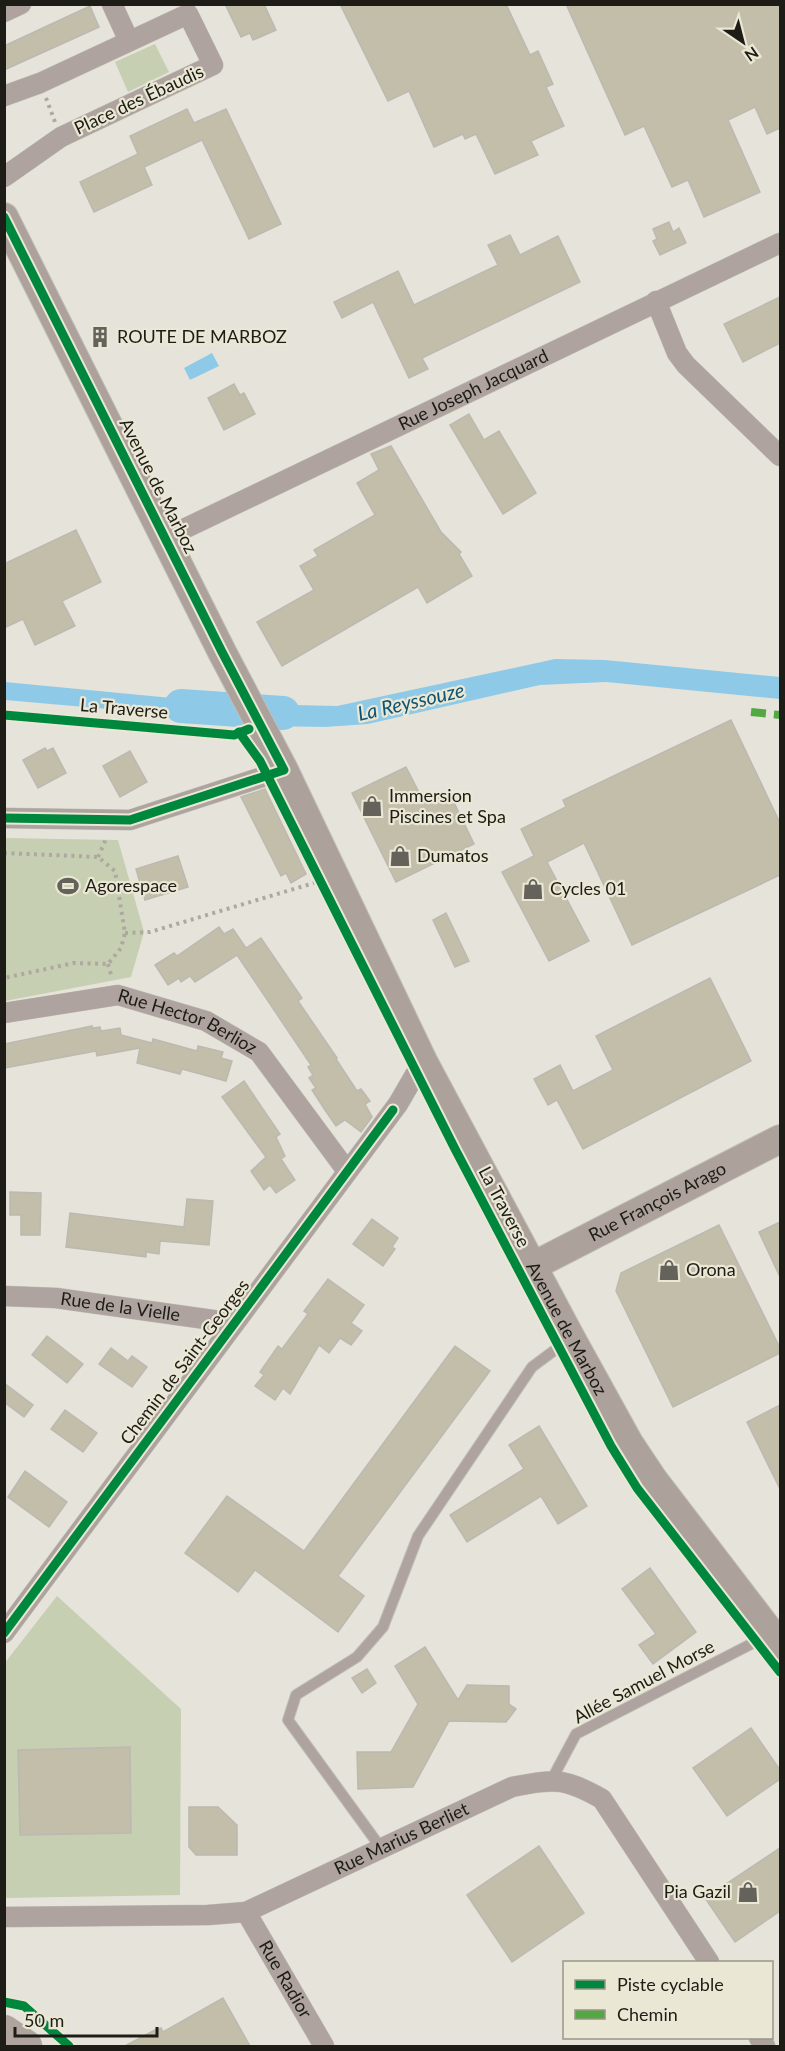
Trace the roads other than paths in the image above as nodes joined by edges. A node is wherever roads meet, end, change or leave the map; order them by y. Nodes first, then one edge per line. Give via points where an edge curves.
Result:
1 (21, 4) edge
2 (112, 4) edge
3 (186, 9) edge
4 (4, 12) edge
5 (129, 41) junction
6 (4, 96) edge
7 (4, 177) edge
8 (4, 217) edge
9 (780, 243) edge
10 (656, 301) junction
11 (780, 456) edge
12 (165, 538) junction
13 (284, 770) junction
14 (4, 818) edge
15 (4, 1013) edge
16 (423, 1061) junction
17 (780, 1139) edge
18 (347, 1171) junction
19 (533, 1266) junction
20 (4, 1296) edge
21 (234, 1323) junction
22 (571, 1338) junction
23 (4, 1633) edge
24 (775, 1638) edge
25 (552, 1779) junction
26 (381, 1848) junction
27 (246, 1912) junction
28 (4, 1917) edge
29 (708, 1961) edge
30 (4, 2031) edge
31 (26, 2046) edge
32 (324, 2046) edge

1 - 4 street
2 - 5 street
3 - 5 street, Place des Ébaudis
3 - 7 street, Place des Ébaudis via 213,65 61,137 47,156
5 - 6 street, Place des Ébaudis
8 - 12 main road, Avenue de Marboz
9 - 10 street, Rue Joseph Jacquard
10 - 11 street via 686,365
10 - 12 street, Rue Joseph Jacquard
12 - 13 main road, Avenue de Marboz
13 - 14 street via 130,820
13 - 16 main road, Avenue de Marboz
15 - 18 street, Rue Hector Berlioz via 118,995 206,1021 259,1052
16 - 18 street, Chemin de Saint-Georges via 398,1104
16 - 19 main road, Avenue de Marboz
17 - 19 main road, Rue François Arago
18 - 21 street, Chemin de Saint-Georges
19 - 22 main road, Avenue de Marboz
20 - 21 street, Rue de la Vielle via 56,1298
21 - 23 street, Chemin de Saint-Georges
22 - 24 main road, Avenue de Marboz via 652,1479
22 - 26 lane via 532,1367 418,1536 383,1628 357,1657 296,1695 288,1720
24 - 25 lane, Allée Samuel Morse via 757,1641 576,1734
25 - 26 street, Rue Marius Berliet via 512,1787
25 - 29 street, Rue Marius Berliet via 577,1785 602,1799
26 - 27 street, Rue Marius Berliet
27 - 28 street, Rue Marius Berliet
27 - 32 street, Rue Radior
30 - 31 main road

